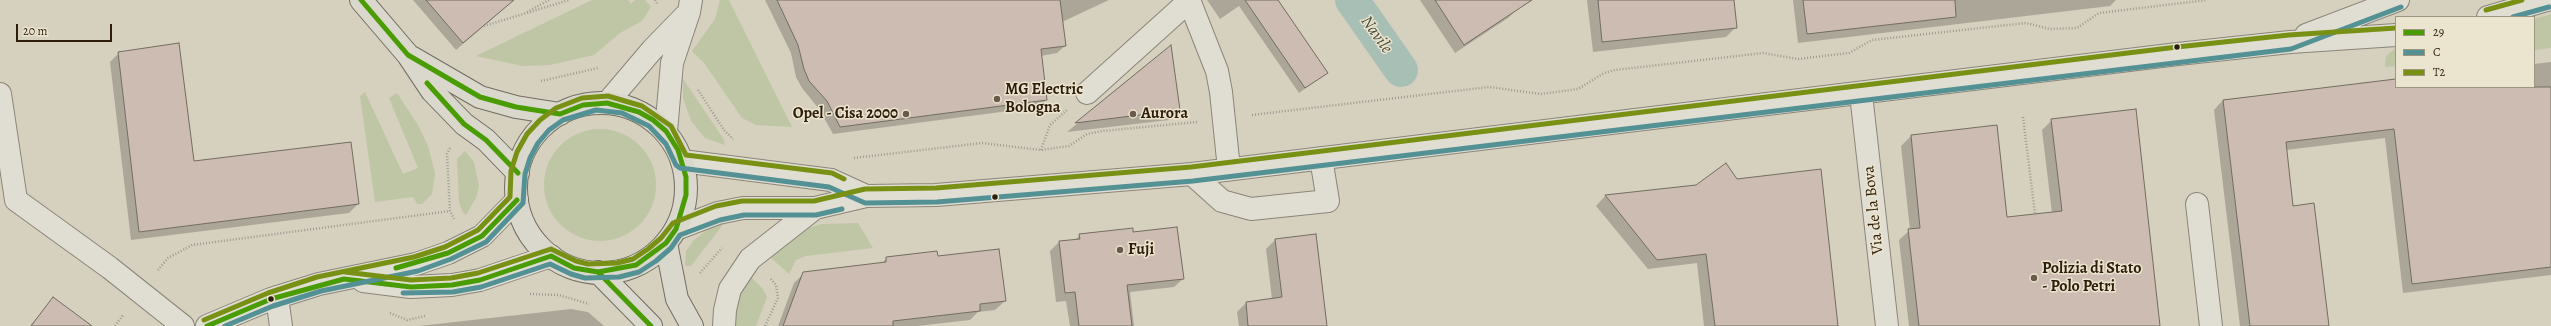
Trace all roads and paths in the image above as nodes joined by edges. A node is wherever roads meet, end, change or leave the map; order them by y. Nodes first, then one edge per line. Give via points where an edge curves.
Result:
1 (361, 0) edge
2 (549, 0) edge
3 (569, 0) edge
4 (1189, 0) edge
5 (2207, 0) edge
6 (2398, 0) edge
7 (2547, 0) edge
8 (690, 6) edge
9 (522, 15) junction
10 (2491, 16) edge
11 (484, 26) dead end
12 (2395, 35) edge
13 (2290, 42) junction
14 (408, 55) junction
15 (605, 66) dead end
16 (538, 82) dead end
17 (696, 86) dead end
18 (1087, 93) joint
19 (0, 94) edge
20 (1861, 94) junction
21 (608, 103) junction
22 (560, 114) junction
23 (1249, 116) dead end
24 (2023, 117) dead end
25 (1201, 121) dead end
26 (666, 131) junction
27 (454, 141) dead end
28 (735, 141) dead end
29 (1041, 150) junction
30 (850, 158) dead end
31 (1322, 158) junction
32 (682, 161) junction
33 (1229, 170) junction
34 (518, 173) junction
35 (1192, 174) junction
36 (866, 196) junction
37 (517, 200) junction
38 (2197, 204) dead end
39 (815, 208) junction
40 (450, 211) junction
41 (2035, 214) dead end
42 (455, 224) dead end
43 (671, 236) junction
44 (723, 246) dead end
45 (552, 256) junction
46 (168, 258) dead end
47 (598, 272) junction
48 (698, 276) dead end
49 (768, 276) dead end
50 (344, 279) junction
51 (529, 294) dead end
52 (277, 297) junction
53 (594, 306) dead end
54 (120, 319) dead end
55 (115, 326) edge
56 (183, 326) edge
57 (207, 326) edge
58 (281, 326) edge
59 (651, 326) edge
60 (692, 326) edge
61 (724, 326) edge
62 (764, 326) edge
63 (1887, 326) edge
64 (2211, 326) edge

1 - 14 main road
2 - 9 path
3 - 9 path
4 - 18 street
4 - 33 street via 1217,71
5 - 23 path via 2099,13 2077,28 2050,29 2026,23 1872,40 1849,53 1798,59 1763,53 1615,70 1604,73 1578,88 1549,94 1489,87
6 - 13 street
7 - 10 street
8 - 21 street
8 - 26 street via 672,63
9 - 11 path
12 - 13 street
13 - 20 street
14 - 22 main road via 480,97 516,107
14 - 34 main road via 432,91
15 - 16 path
17 - 28 path via 724,130
18 - 29 path via 1050,125
19 - 56 street via 16,200 110,268
20 - 31 street
20 - 63 street, Via de la Bova
21 - 22 main road via 583,105
21 - 26 main road via 640,112
22 - 34 main road via 544,125 532,139 523,155
24 - 41 path
25 - 29 path via 1102,131 1087,134 1069,146
26 - 32 main road
27 - 40 path via 447,154
29 - 30 path via 982,143
31 - 33 street
31 - 35 street via 1328,201 1252,209 1222,202
32 - 36 street via 831,180
32 - 43 main road via 686,177 686,195
33 - 35 street
34 - 37 main road
35 - 36 street via 936,195
36 - 39 street
37 - 45 main road via 532,238
37 - 50 street via 482,236 465,245 416,264
38 - 64 street
39 - 43 street via 743,208 718,213
39 - 61 street via 750,259 730,289
40 - 42 path
40 - 46 path via 192,245
43 - 47 main road via 636,265
43 - 60 main road via 677,299
44 - 48 path
45 - 47 main road via 574,268
45 - 50 street via 480,280 452,285 411,286
47 - 59 main road
49 - 62 path via 778,291 775,307
50 - 52 street
51 - 53 path via 559,295
52 - 57 street
52 - 58 street
54 - 55 path

